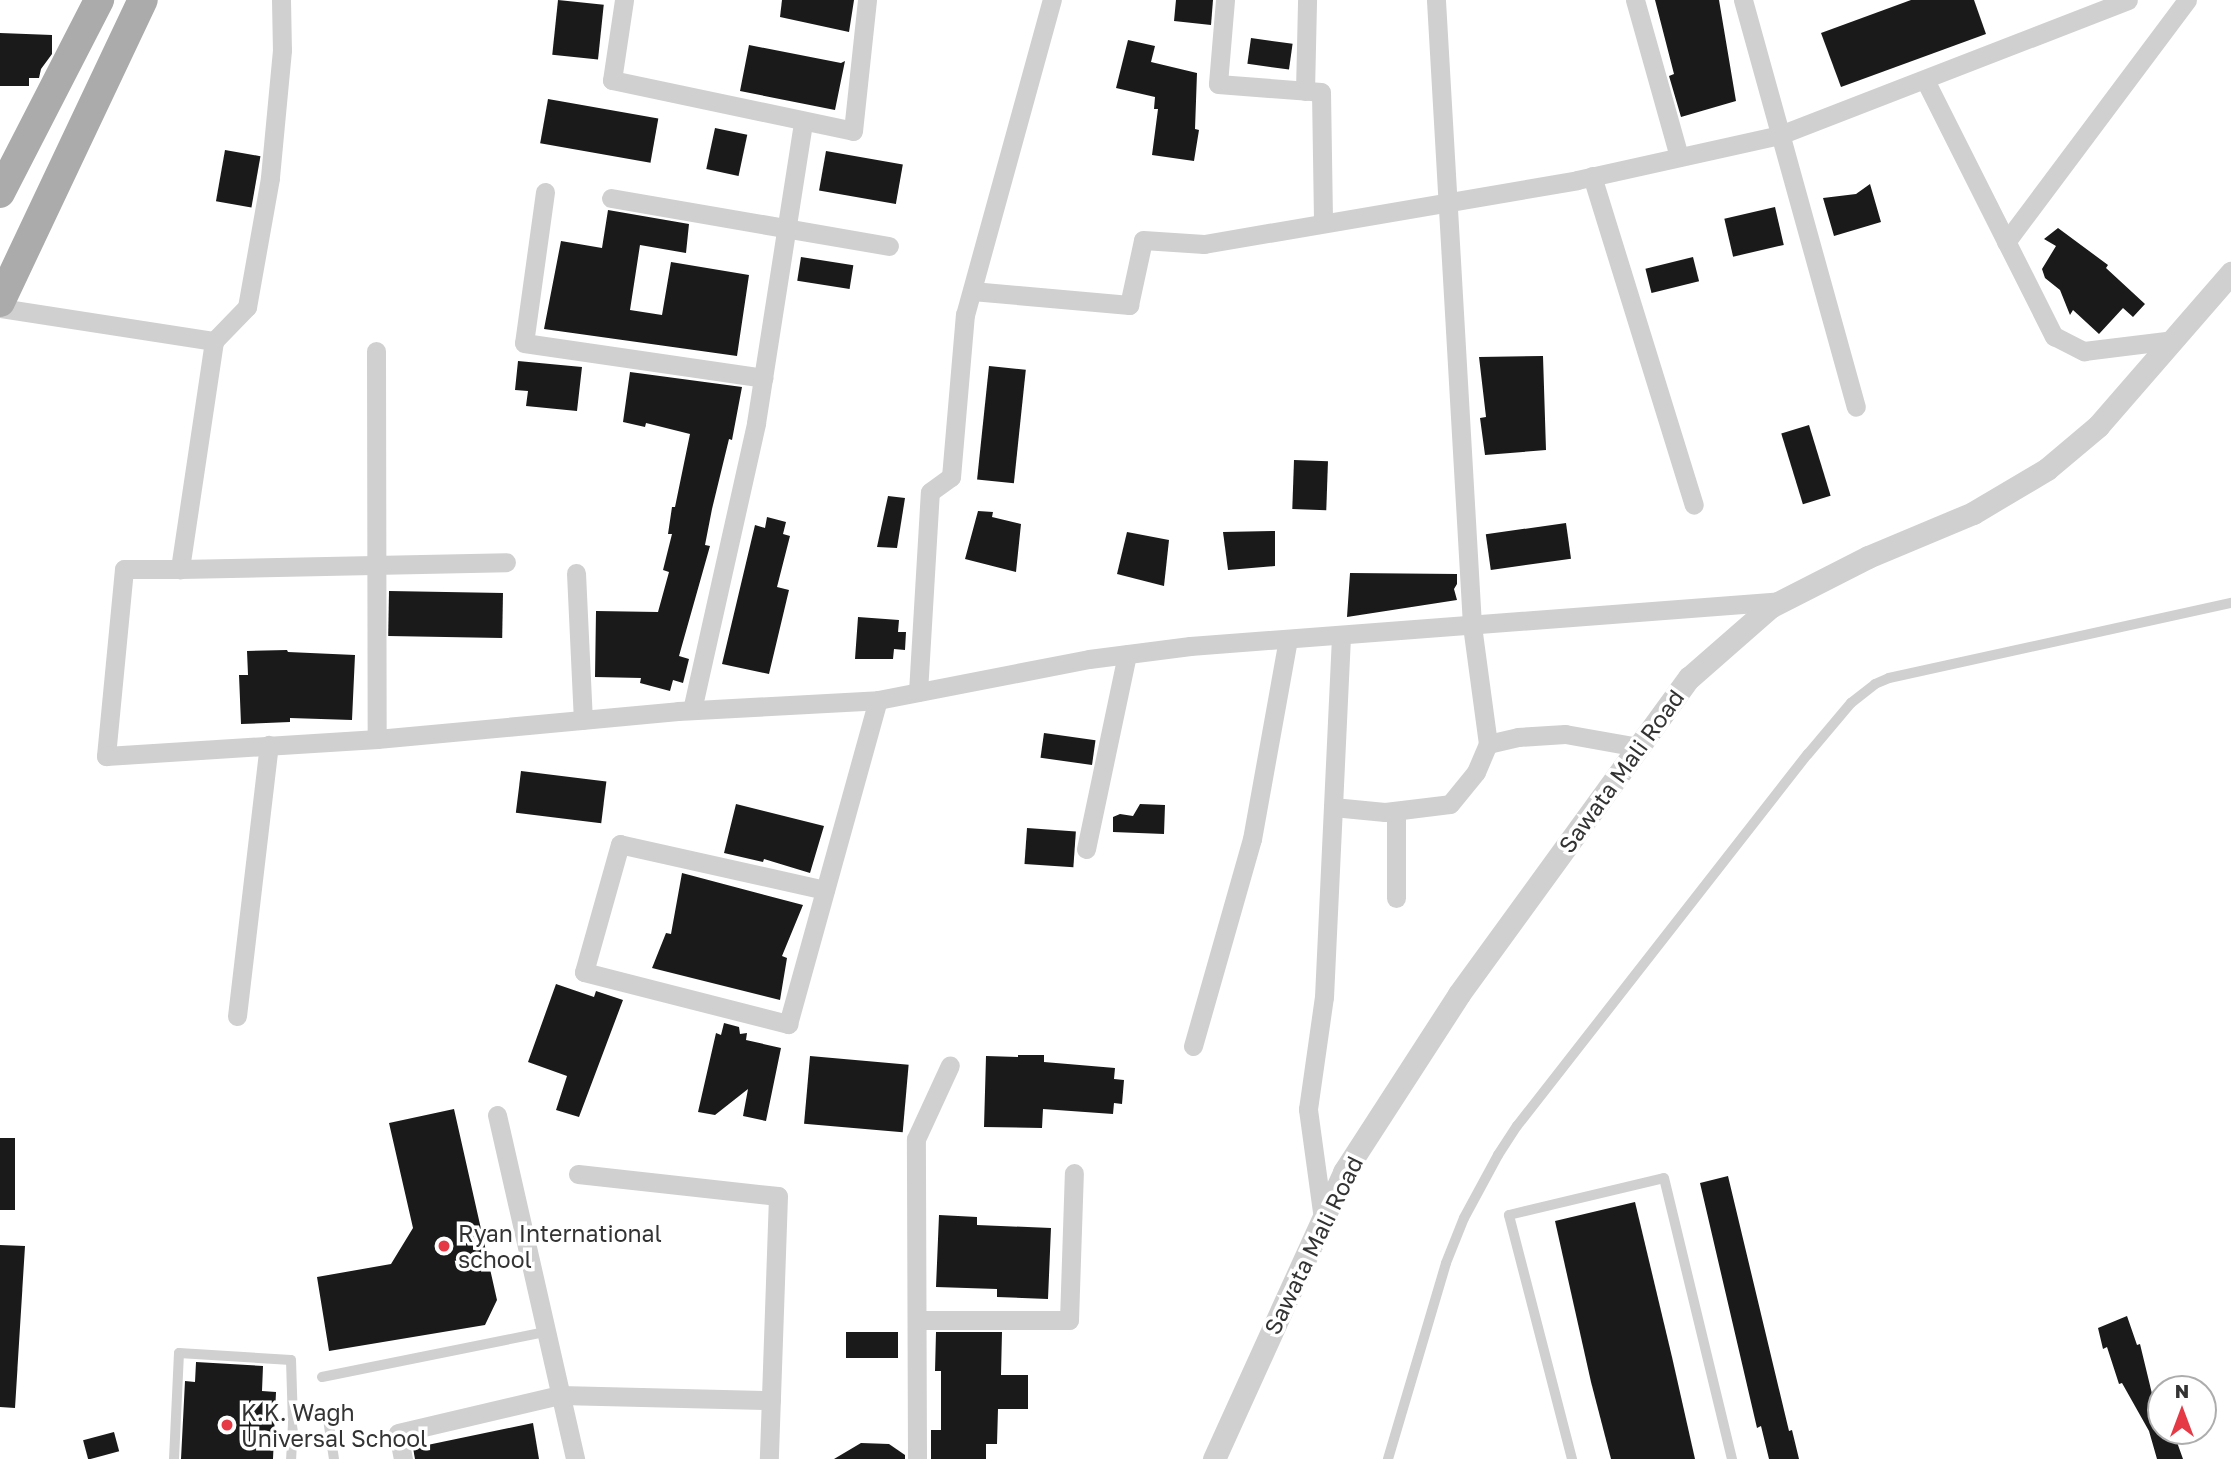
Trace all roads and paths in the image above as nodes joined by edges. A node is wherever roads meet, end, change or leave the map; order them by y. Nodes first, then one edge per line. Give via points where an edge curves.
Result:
1 (99, 0) edge
2 (143, 0) edge
3 (281, 0) edge
4 (624, 0) edge
5 (867, 0) edge
6 (1052, 0) edge
7 (1226, 0) edge
8 (1307, 0) edge
9 (1436, 0) edge
10 (1635, 0) edge
11 (1743, 0) edge
12 (2129, 0) edge
13 (2186, 0) edge
14 (1926, 80) junction
15 (1305, 91) junction
16 (803, 122) junction
17 (1780, 135) junction
18 (1679, 157) junction
19 (1592, 176) junction
20 (545, 192) dead end
21 (0, 193) edge
22 (611, 198) dead end
23 (1447, 201) junction
24 (1323, 222) junction
25 (786, 230) junction
26 (2006, 242) junction
27 (889, 246) dead end
28 (2231, 273) edge
29 (972, 291) junction
30 (0, 302) edge
31 (0, 308) edge
32 (2174, 340) junction
33 (214, 341) junction
34 (376, 351) dead end
35 (763, 377) junction
36 (1856, 407) dead end
37 (1694, 505) dead end
38 (506, 562) dead end
39 (378, 567) junction
40 (180, 569) junction
41 (576, 573) dead end
42 (1783, 601) junction
43 (2231, 603) edge
44 (1472, 625) junction
45 (1341, 635) junction
46 (1288, 639) junction
47 (1127, 654) junction
48 (918, 692) junction
49 (878, 700) junction
50 (692, 710) junction
51 (583, 720) junction
52 (377, 739) junction
53 (1488, 744) junction
54 (269, 745) junction
55 (1639, 747) junction
56 (1333, 807) junction
57 (1396, 811) junction
58 (1086, 849) dead end
59 (825, 890) junction
60 (1396, 898) dead end
61 (237, 1016) dead end
62 (1193, 1046) dead end
63 (950, 1065) dead end
64 (497, 1115) dead end
65 (1074, 1173) dead end
66 (578, 1174) dead end
67 (1322, 1219) junction
68 (919, 1320) junction
69 (546, 1332) junction
70 (321, 1377) dead end
71 (560, 1395) junction
72 (771, 1400) junction
73 (328, 1419) dead end
74 (174, 1459) edge
75 (291, 1459) edge
76 (334, 1459) edge
77 (402, 1459) edge
78 (575, 1459) edge
79 (769, 1459) edge
80 (917, 1459) edge
81 (1214, 1459) edge
82 (1388, 1459) edge
83 (1572, 1459) edge
84 (1732, 1459) edge

1 - 21 main road
2 - 30 main road
3 - 33 street via 282,50 270,178 247,307
4 - 16 street via 612,80
5 - 16 street via 853,131
6 - 29 street
7 - 15 street via 1218,83
8 - 15 street
9 - 23 street
10 - 18 street
11 - 17 street
12 - 14 street
13 - 26 street
14 - 17 street
14 - 26 street
15 - 24 street via 1321,92
16 - 25 street
17 - 18 street
17 - 36 street
18 - 19 street
19 - 23 street
19 - 37 street
20 - 35 street via 524,342
22 - 25 street
23 - 24 street
23 - 44 street
24 - 29 street via 1204,244 1143,240 1129,305
25 - 27 street
25 - 35 street
26 - 32 street via 2054,335 2084,351
28 - 32 street, Sawata Mali Road
29 - 48 street via 965,315 951,477 930,492
31 - 33 street
32 - 42 street, Sawata Mali Road via 2098,426 2048,469 1973,513 1868,556
33 - 40 street
34 - 39 street
35 - 50 street
38 - 39 street
39 - 40 street
39 - 52 street
40 - 54 street via 124,569 106,756
41 - 51 street
42 - 44 street
42 - 55 street, Sawata Mali Road via 1770,607 1689,678
43 - 82 lane via 1889,678 1851,703 1498,1155 1446,1263
44 - 45 street
44 - 53 street
45 - 46 street
45 - 56 street
46 - 47 street
46 - 62 street via 1252,839
47 - 48 street
47 - 58 street
48 - 49 street
49 - 50 street
49 - 59 street
50 - 51 street
51 - 52 street
52 - 54 street
53 - 55 street via 1565,734
53 - 57 street via 1476,772 1450,804
54 - 61 street
55 - 67 street, Sawata Mali Road via 1459,994 1344,1172
56 - 57 street
56 - 67 street via 1324,997 1308,1109
57 - 60 street
59 - 59 street via 788,1024 584,972 620,844
63 - 68 street via 916,1139 914,1230
64 - 69 street
65 - 68 street via 1069,1320
66 - 72 street via 778,1196
67 - 81 street, Sawata Mali Road
68 - 80 street
69 - 70 lane
69 - 71 street
71 - 72 street
71 - 77 street via 398,1433
71 - 78 street
72 - 79 street
73 - 76 lane
74 - 75 lane via 179,1353 291,1360
83 - 84 lane via 1509,1215 1664,1178

